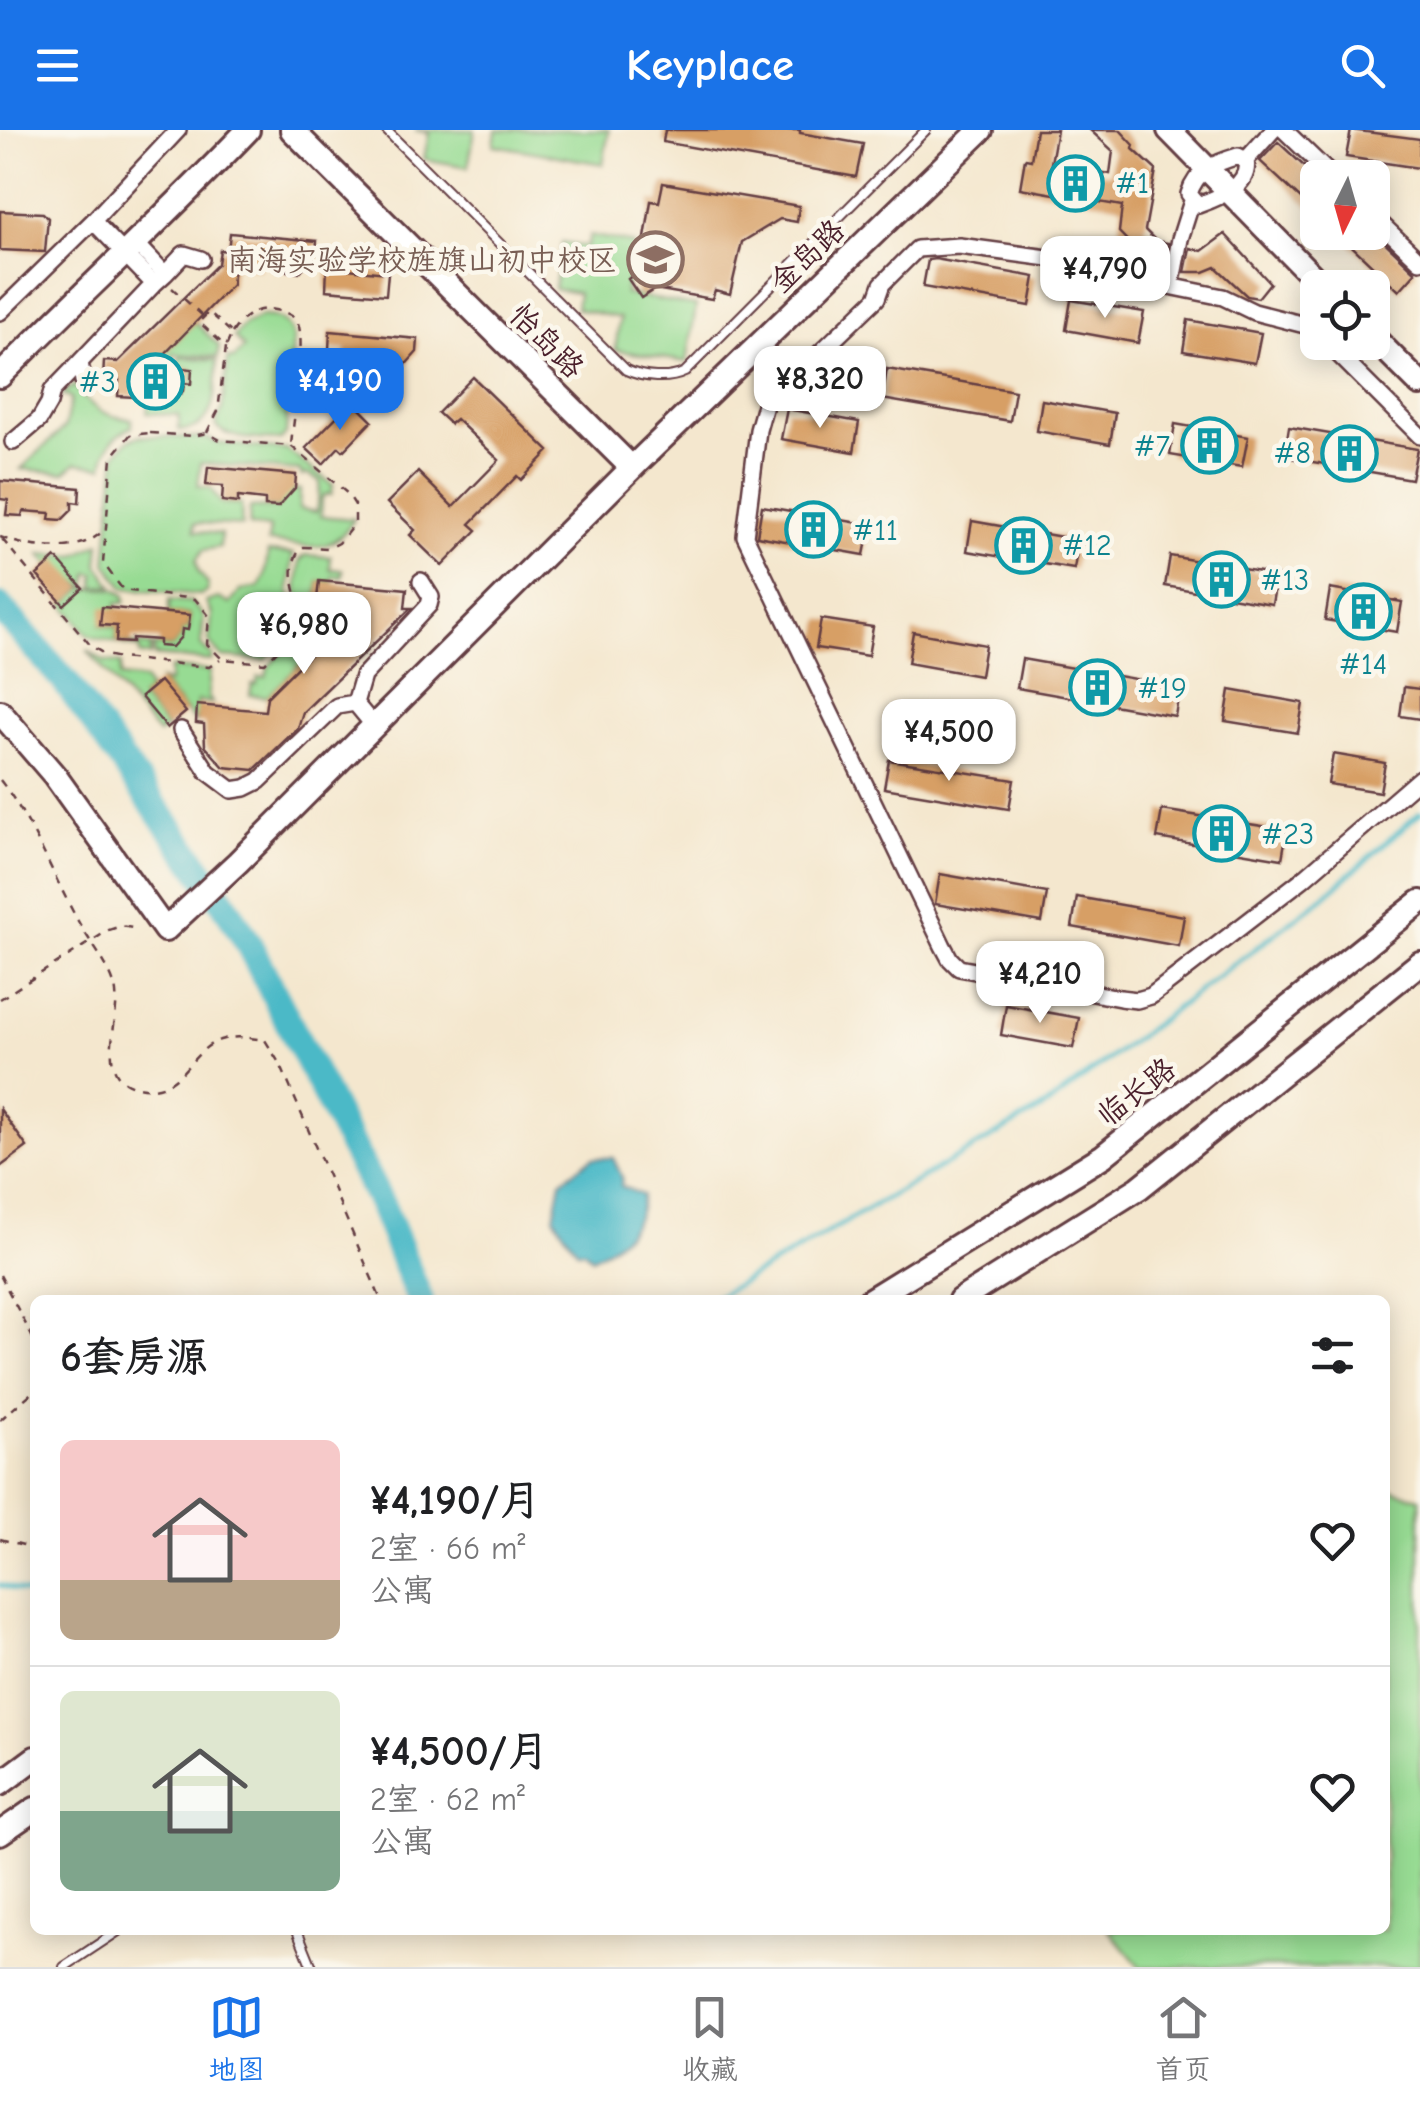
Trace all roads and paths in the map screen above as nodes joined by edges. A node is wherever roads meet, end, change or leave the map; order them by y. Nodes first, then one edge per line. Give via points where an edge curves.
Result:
1 (178, 130) edge
2 (248, 130) edge
3 (292, 130) edge
4 (314, 130) edge
5 (386, 130) edge
6 (926, 130) edge
7 (981, 130) edge
8 (1169, 130) edge
9 (1273, 130) edge
10 (1284, 130) edge
11 (1246, 160) junction
12 (1315, 160) edge
13 (1205, 168) junction
14 (1229, 191) junction
15 (1192, 201) junction
16 (93, 221) junction
17 (1390, 232) edge
18 (130, 248) junction
19 (201, 259) dead end
20 (1420, 261) edge
21 (1306, 270) edge
22 (160, 278) junction
23 (1171, 286) junction
24 (6, 299) edge
25 (0, 312) edge
26 (204, 317) junction
27 (1300, 324) edge
28 (232, 333) junction
29 (226, 347) junction
30 (1390, 354) edge
31 (1344, 360) edge
32 (80, 362) junction
33 (0, 376) edge
34 (83, 381) dead end
35 (1420, 384) edge
36 (206, 433) junction
37 (1420, 436) edge
38 (13, 442) dead end
39 (291, 446) junction
40 (637, 463) junction
41 (106, 528) junction
42 (1, 538) edge
43 (421, 582) dead end
44 (222, 659) junction
45 (354, 703) junction
46 (0, 712) edge
47 (374, 726) junction
48 (181, 730) dead end
49 (1420, 778) edge
50 (0, 780) edge
51 (1420, 902) edge
52 (165, 930) junction
53 (90, 941) junction
54 (1420, 963) edge
55 (0, 999) edge
56 (0, 1276) edge
57 (379, 1295) edge
58 (878, 1295) edge
59 (968, 1295) edge
60 (30, 1333) edge
61 (30, 1394) edge
62 (0, 1420) edge
63 (0, 1539) edge
64 (30, 1547) edge
65 (30, 1762) edge
66 (0, 1784) edge
67 (30, 1812) edge
68 (0, 1833) edge
69 (112, 1935) edge
70 (299, 1935) edge
71 (64, 1967) edge
72 (312, 1967) edge

1 - 16 street
2 - 18 street
3 - 40 street, 怡岛路
4 - 40 street
5 - 6 lane via 626,370 668,376 686,372
7 - 40 street, 金岛路
8 - 13 street
9 - 11 street
10 - 12 street
11 - 13 street via 1238,156
11 - 14 street via 1244,181
13 - 14 street
13 - 15 street via 1192,186
14 - 15 street via 1198,205
14 - 21 street
15 - 23 street
16 - 18 street
16 - 24 street
17 - 20 street
18 - 22 street
18 - 33 street
19 - 22 street via 184,254
22 - 26 path
22 - 32 street
23 - 27 street
23 - 49 street via 1025,254 948,245 917,249 854,322 776,388 766,405 745,536 943,946 971,972 1120,998 1151,996
24 - 25 street
26 - 28 path via 209,312
26 - 29 path via 199,322
28 - 29 path
28 - 39 path via 259,310 298,321 302,339
29 - 36 path via 218,411
30 - 35 street
31 - 37 street
32 - 34 street
32 - 38 street via 52,392 39,420
36 - 39 path
36 - 41 path via 123,440 112,456
39 - 44 path via 348,494 355,523 330,548 296,552 292,589 307,622 265,663
40 - 47 street, 金岛路
41 - 42 path via 74,548
41 - 44 path via 103,563 123,590 195,598 210,616 207,644
42 - 44 path via 91,646 106,655 208,667
43 - 45 street via 429,605 363,676
45 - 47 street
45 - 48 street via 337,706 246,788 232,790 208,772
46 - 52 street via 55,776
47 - 52 street, 金岛路
50 - 53 path
51 - 58 street, 临长路 via 1103,1156
52 - 53 path via 121,926
53 - 55 path
53 - 57 path via 118,1000 112,1062 118,1077 135,1087 158,1088 217,1040 265,1040
54 - 59 street via 1139,1188
56 - 60 path
61 - 62 path
63 - 64 path
65 - 66 street
67 - 68 street
69 - 71 lane
70 - 72 lane

